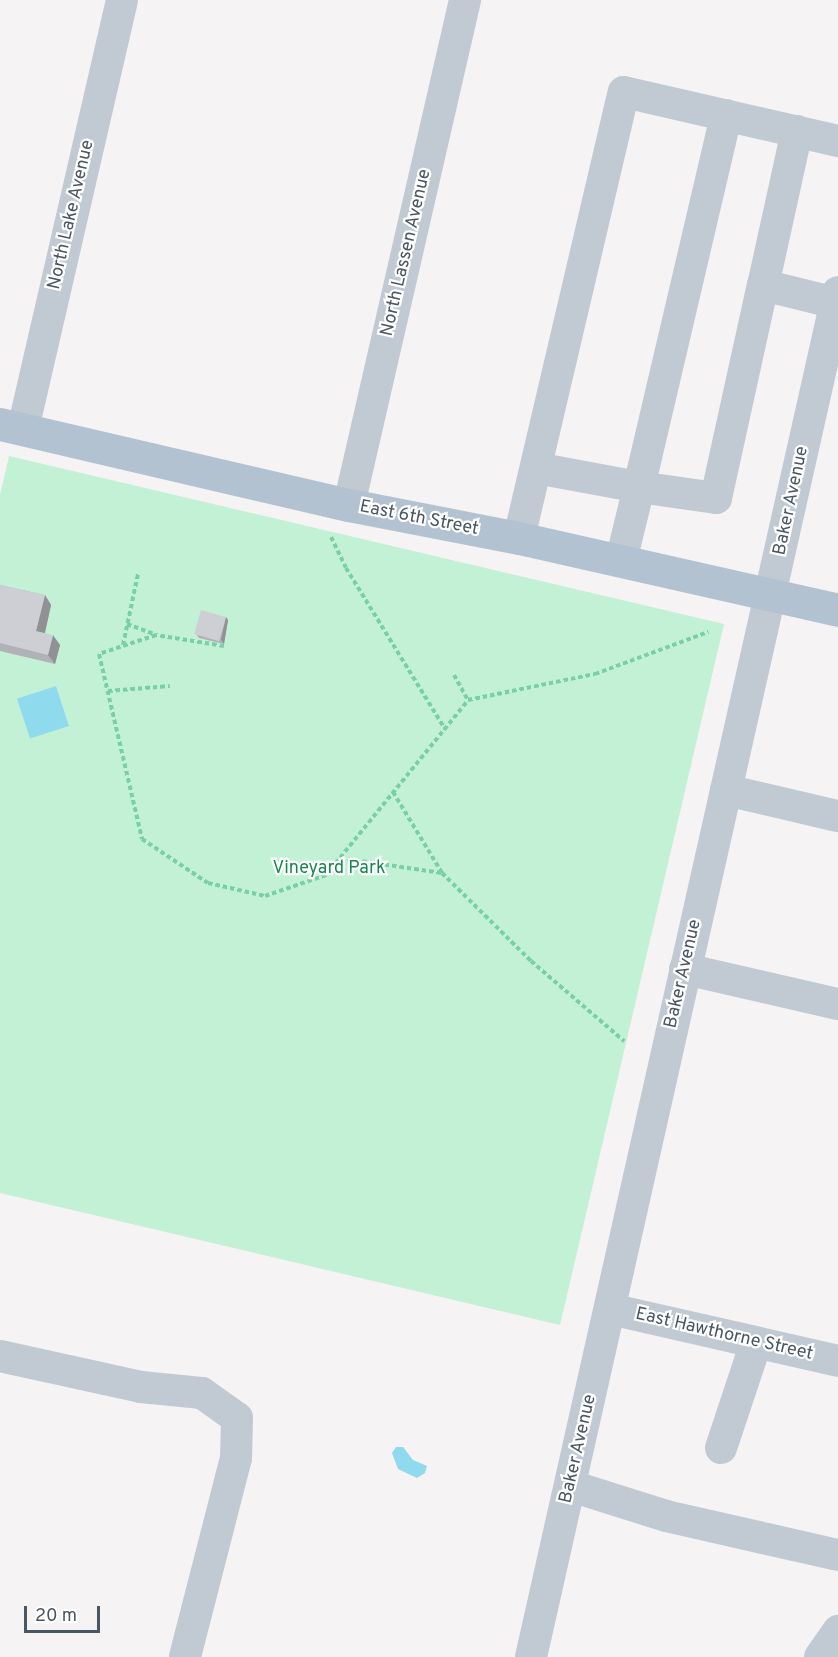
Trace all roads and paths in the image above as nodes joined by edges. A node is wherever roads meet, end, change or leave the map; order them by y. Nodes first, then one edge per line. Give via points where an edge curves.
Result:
1 (122, 0) edge
2 (465, 0) edge
3 (726, 114) junction
4 (797, 131) junction
5 (838, 141) edge
6 (763, 285) junction
7 (837, 298) edge
8 (12, 427) edge
9 (536, 468) junction
10 (639, 487) junction
11 (349, 505) junction
12 (331, 537) dead end
13 (519, 538) junction
14 (621, 561) junction
15 (138, 574) dead end
16 (772, 594) junction
17 (838, 610) edge
18 (127, 624) junction
19 (708, 632) dead end
20 (156, 635) junction
21 (123, 645) junction
22 (224, 646) edge
23 (454, 675) dead end
24 (170, 686) dead end
25 (108, 691) junction
26 (468, 699) junction
27 (445, 729) junction
28 (726, 790) junction
29 (393, 792) junction
30 (838, 816) edge
31 (339, 858) junction
32 (442, 873) junction
33 (685, 969) junction
34 (838, 1004) edge
35 (624, 1041) dead end
36 (610, 1309) junction
37 (756, 1343) junction
38 (0, 1356) edge
39 (838, 1362) edge
40 (721, 1448) dead end
41 (571, 1486) junction
42 (838, 1556) edge
43 (838, 1631) edge
44 (185, 1657) edge
45 (531, 1657) edge
46 (820, 1657) edge

1 - 8 street, North Lake Avenue
2 - 11 street, North Lassen Avenue
3 - 4 street
3 - 9 street via 624,92
3 - 10 street
4 - 5 street
4 - 6 street
6 - 7 street
6 - 10 street via 716,498
7 - 16 street, Baker Avenue
8 - 11 main road, East 6th Street
9 - 10 street
9 - 13 street
10 - 14 street
11 - 13 main road, East 6th Street
12 - 27 path
13 - 14 main road, East 6th Street
14 - 16 main road, East 6th Street
15 - 18 path
16 - 17 main road, East 6th Street
16 - 28 street, Baker Avenue
18 - 20 path
18 - 21 path
19 - 26 path via 595,674
20 - 21 path
20 - 22 path
21 - 25 path via 99,654
23 - 26 path
24 - 25 path
25 - 31 path via 142,839 208,883 265,896 326,875
26 - 27 path
27 - 29 path
28 - 30 street
28 - 33 street, Baker Avenue
29 - 31 path
29 - 32 path
31 - 32 path
32 - 35 path via 531,961
33 - 34 street
33 - 36 street, Baker Avenue
36 - 37 street, East Hawthorne Street
36 - 41 street, Baker Avenue
37 - 39 street, East Hawthorne Street
37 - 40 street
38 - 44 street via 141,1387 202,1393 237,1418 236,1458
41 - 42 street via 666,1516
41 - 45 street, Baker Avenue
43 - 46 street

